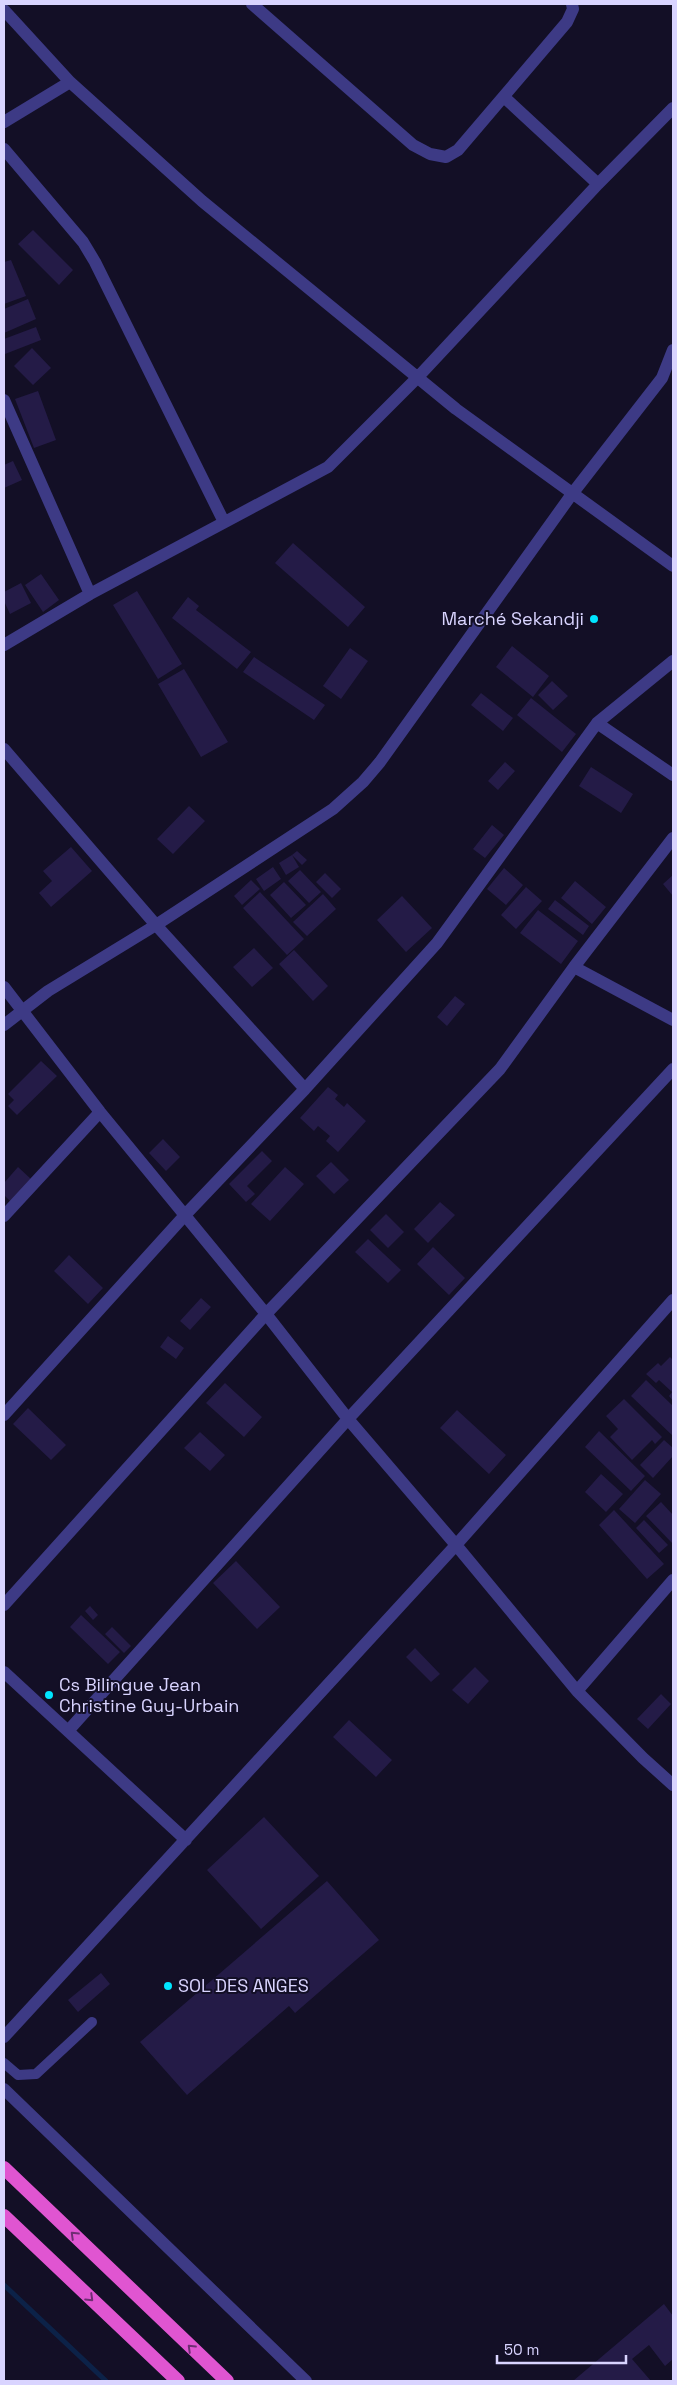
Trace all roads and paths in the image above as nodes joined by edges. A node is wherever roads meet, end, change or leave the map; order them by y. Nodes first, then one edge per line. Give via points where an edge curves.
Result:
1 (252, 4) edge
2 (572, 4) edge
3 (4, 10) edge
4 (70, 82) junction
5 (504, 97) junction
6 (673, 108) edge
7 (4, 122) edge
8 (4, 149) edge
9 (598, 184) junction
10 (673, 350) edge
11 (418, 377) junction
12 (4, 400) edge
13 (572, 494) junction
14 (224, 522) junction
15 (673, 566) edge
16 (90, 594) junction
17 (4, 645) edge
18 (673, 661) edge
19 (597, 723) junction
20 (4, 749) edge
21 (673, 775) edge
22 (673, 838) edge
23 (156, 925) junction
24 (574, 967) junction
25 (4, 987) edge
26 (22, 1011) junction
27 (673, 1020) edge
28 (4, 1025) edge
29 (673, 1069) edge
30 (305, 1089) junction
31 (100, 1112) junction
32 (186, 1214) junction
33 (4, 1216) edge
34 (673, 1300) edge
35 (266, 1314) junction
36 (4, 1415) edge
37 (348, 1419) junction
38 (456, 1545) junction
39 (673, 1580) edge
40 (4, 1605) edge
41 (4, 1672) edge
42 (577, 1691) junction
43 (68, 1731) junction
44 (673, 1785) edge
45 (186, 1840) junction
46 (92, 2022) dead end
47 (4, 2037) edge
48 (4, 2064) edge
49 (4, 2089) edge
50 (4, 2168) edge
51 (4, 2216) edge
52 (178, 2381) edge
53 (227, 2381) edge
54 (306, 2381) edge

1 - 5 street via 413,145 430,154 446,157 458,150
2 - 5 street via 567,22
3 - 4 street
4 - 7 street
4 - 11 street via 202,201
5 - 9 street
6 - 9 street
8 - 14 street via 83,242 95,262
9 - 11 street
10 - 13 street via 662,378
11 - 13 street
11 - 14 street via 328,467
12 - 16 street
13 - 15 street
13 - 23 street via 363,782 333,809
14 - 16 street
16 - 17 street
18 - 19 street
19 - 21 street
19 - 30 street via 437,943
20 - 23 street
22 - 24 street
23 - 26 street via 48,991
23 - 30 street
24 - 27 street
24 - 35 street via 500,1069
25 - 26 street
26 - 28 street
26 - 31 street
29 - 37 street
30 - 32 street
31 - 32 street
31 - 33 street
32 - 35 street
32 - 36 street
34 - 38 street
35 - 37 street
35 - 40 street
37 - 38 street
37 - 43 street
38 - 42 street
38 - 45 street
39 - 42 street
41 - 43 street
42 - 44 street
43 - 45 street
45 - 47 street
46 - 48 lane via 36,2074 18,2075
49 - 54 street
53 -> 50 highway
51 -> 52 highway

